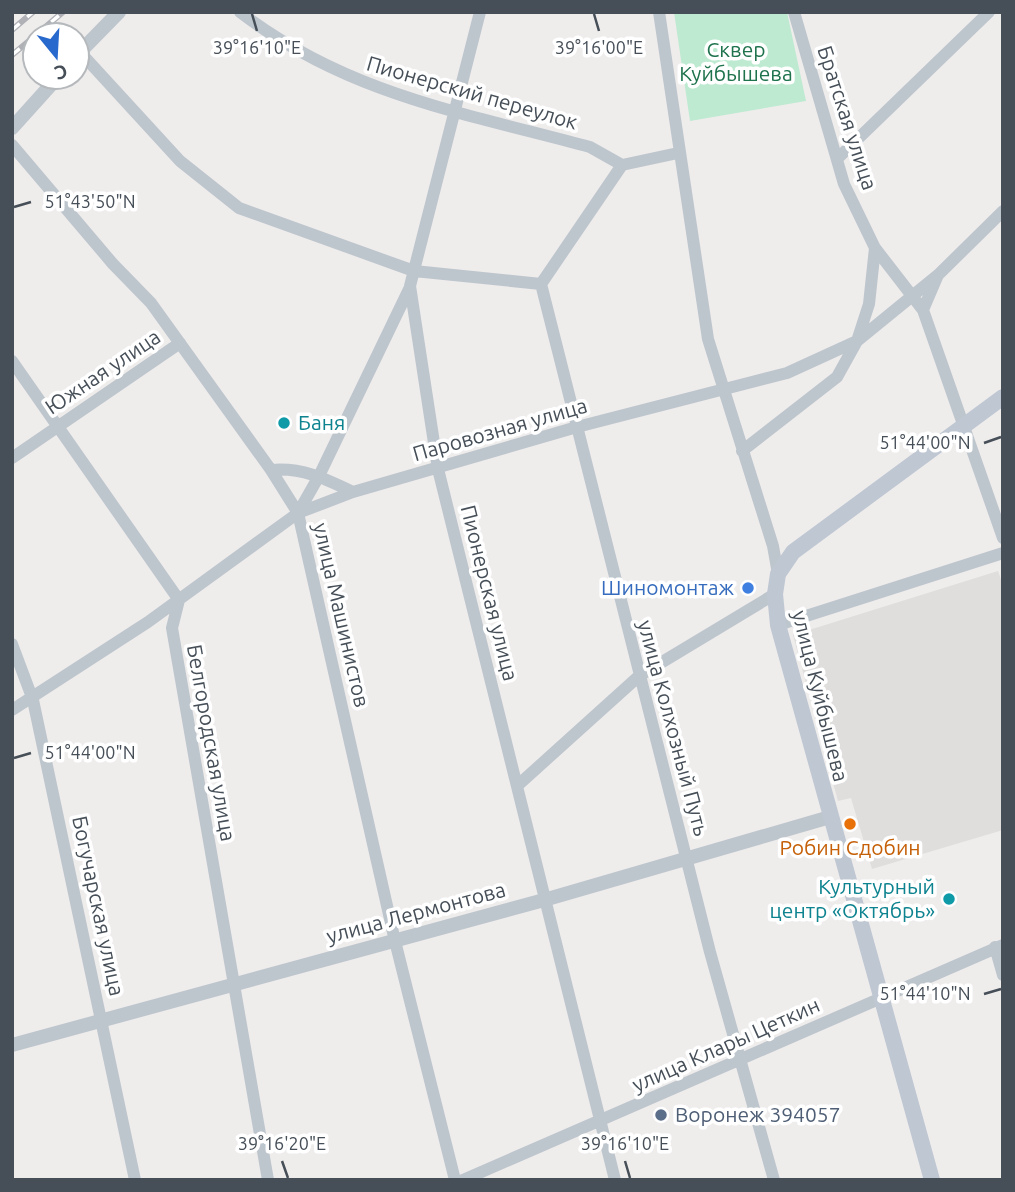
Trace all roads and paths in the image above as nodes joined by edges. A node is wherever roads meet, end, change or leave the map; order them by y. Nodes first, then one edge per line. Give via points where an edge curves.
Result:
1 (119, 12) edge
2 (240, 12) edge
3 (480, 12) edge
4 (659, 12) edge
5 (794, 12) edge
6 (989, 12) edge
7 (91, 41) edge
8 (91, 68) edge
9 (45, 91) edge
10 (455, 111) junction
11 (12, 128) edge
12 (12, 145) edge
13 (678, 153) junction
14 (837, 159) junction
15 (622, 165) junction
16 (1003, 211) edge
17 (875, 248) junction
18 (414, 271) junction
19 (938, 275) junction
20 (541, 284) junction
21 (410, 286) junction
22 (911, 294) junction
23 (923, 310) junction
24 (857, 341) junction
25 (180, 342) junction
26 (12, 360) edge
27 (722, 390) junction
28 (1003, 397) edge
29 (577, 426) junction
30 (56, 427) junction
31 (962, 428) junction
32 (742, 451) junction
33 (12, 457) edge
34 (438, 469) junction
35 (271, 470) junction
36 (319, 476) junction
37 (353, 492) junction
38 (298, 513) junction
39 (1003, 538) edge
40 (773, 546) junction
41 (793, 552) junction
42 (1003, 553) edge
43 (778, 574) junction
44 (775, 594) junction
45 (179, 600) junction
46 (148, 622) junction
47 (778, 625) junction
48 (172, 628) junction
49 (12, 644) edge
50 (639, 676) junction
51 (33, 700) junction
52 (12, 710) edge
53 (517, 786) junction
54 (830, 817) junction
55 (687, 858) junction
56 (544, 900) junction
57 (396, 941) junction
58 (999, 946) edge
59 (1003, 975) edge
60 (233, 986) junction
61 (881, 995) junction
62 (103, 1021) junction
63 (12, 1045) edge
64 (741, 1060) junction
65 (601, 1122) junction
66 (135, 1180) edge
67 (268, 1180) edge
68 (455, 1180) edge
69 (463, 1180) edge
70 (615, 1180) edge
71 (774, 1180) edge
72 (932, 1180) edge

1 - 7 street
2 - 10 street, Пионерский переулок via 311,60 375,89
3 - 10 street, Пионерская улица
4 - 13 street, улица Куйбышева
5 - 14 street, Братская улица
6 - 14 street
8 - 18 street via 180,161 239,208
9 - 11 street
10 - 15 street, Пионерский переулок via 590,147
10 - 18 street, Пионерская улица
12 - 25 street, улица Машинистов
13 - 15 street
13 - 27 street, улица Куйбышева via 708,339
14 - 17 street, Братская улица
15 - 20 street
16 - 19 street, Паровозная улица
17 - 22 street, Братская улица
17 - 24 street via 869,303
18 - 20 street
18 - 21 street, Пионерская улица
19 - 22 street, Паровозная улица
19 - 23 street
20 - 29 street, улица Колхозный Путь
21 - 34 street, Пионерская улица
21 - 36 street
22 - 23 street, Братская улица
22 - 24 street, Паровозная улица
23 - 31 street, Братская улица
24 - 27 street, Паровозная улица via 787,373
24 - 32 street via 837,377
25 - 30 street, Южная улица
25 - 35 street, улица Машинистов
26 - 30 street
27 - 29 street, Паровозная улица
27 - 32 street, улица Куйбышева
28 - 31 main road
29 - 34 street, Паровозная улица
29 - 50 street, улица Колхозный Путь
30 - 33 street, Южная улица
30 - 45 street
31 - 39 street, Братская улица
31 - 41 main road
32 - 40 street, улица Куйбышева
34 - 37 street, Паровозная улица
34 - 53 street, Пионерская улица
35 - 36 street via 289,468
35 - 38 street, улица Машинистов
36 - 37 street
36 - 38 street
37 - 38 street, Паровозная улица
38 - 45 street, Паровозная улица
38 - 57 street, улица Машинистов
40 - 41 street
40 - 43 street, улица Куйбышева
41 - 43 main road
42 - 47 street
43 - 44 main road, улица Куйбышева
44 - 47 main road, улица Куйбышева
44 - 50 street
45 - 46 street, Паровозная улица
45 - 48 street, Белгородская улица
46 - 48 street
46 - 51 street, Паровозная улица
47 - 54 main road, улица Куйбышева
48 - 60 street, Белгородская улица
49 - 51 street, Богучарская улица
50 - 53 street
50 - 55 street, улица Колхозный Путь
51 - 52 street, Паровозная улица
51 - 62 street, Богучарская улица
53 - 56 street, Пионерская улица
54 - 55 street, улица Лермонтова
54 - 61 main road, улица Куйбышева
55 - 56 street, улица Лермонтова
55 - 64 street, улица Колхозный Путь
56 - 57 street, улица Лермонтова
56 - 65 street, Пионерская улица
57 - 60 street, улица Лермонтова
57 - 68 street, улица Машинистов
58 - 59 street
58 - 61 street, улица Клары Цеткин
60 - 62 street, улица Лермонтова
60 - 67 street, Белгородская улица
61 - 64 street, улица Клары Цеткин
61 - 72 main road, улица Куйбышева
62 - 63 street, улица Лермонтова
62 - 66 street, Богучарская улица
64 - 65 street, улица Клары Цеткин
64 - 71 street, улица Колхозный Путь
65 - 69 street, улица Клары Цеткин
65 - 70 street, Пионерская улица

